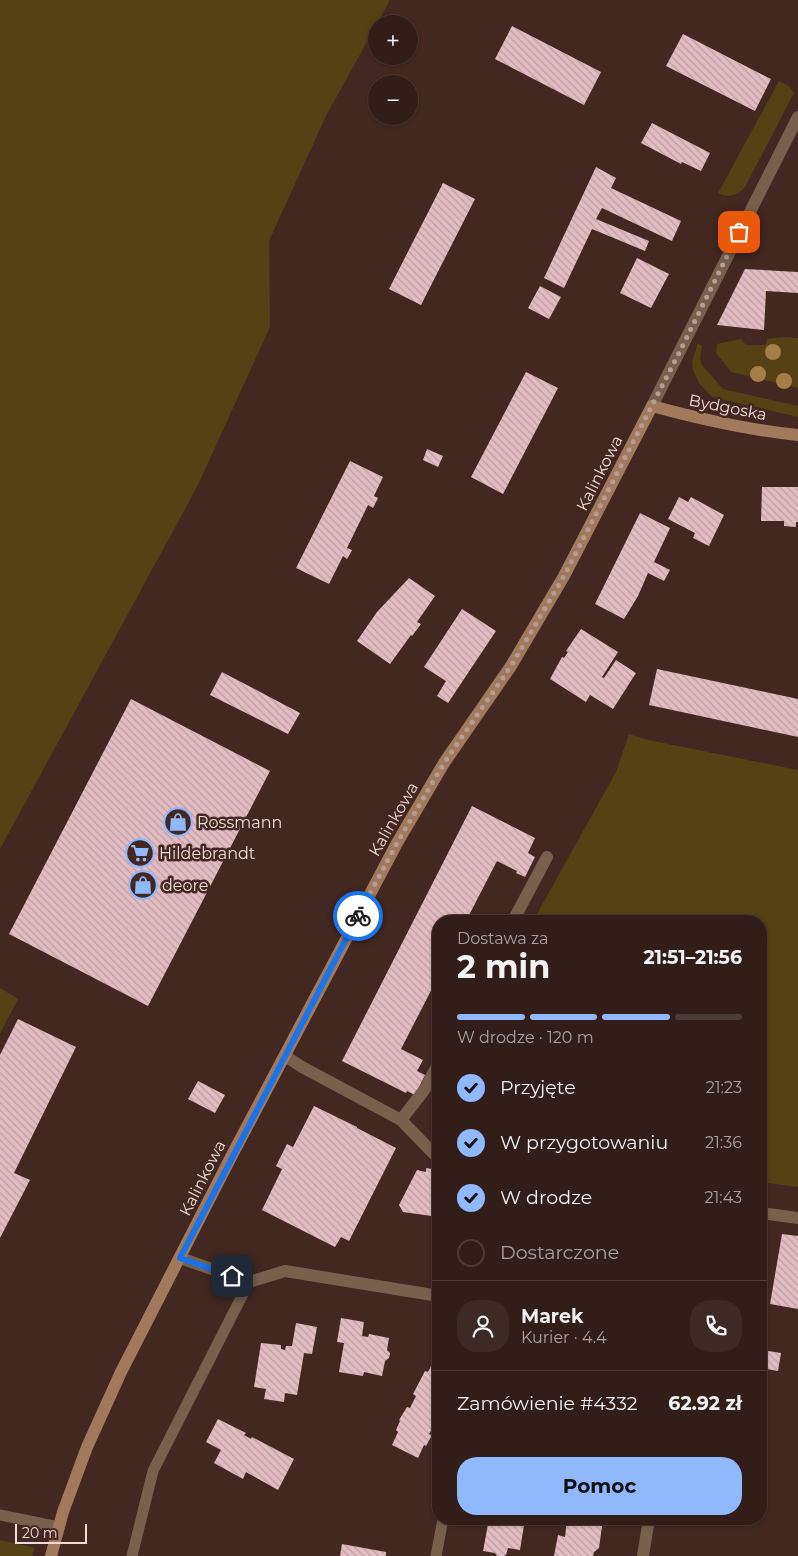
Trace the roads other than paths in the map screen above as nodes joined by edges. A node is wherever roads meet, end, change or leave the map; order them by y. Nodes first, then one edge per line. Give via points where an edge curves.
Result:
1 (798, 117) edge
2 (652, 406) junction
3 (798, 435) edge
4 (547, 857) dead end
5 (516, 915) edge
6 (285, 1056) junction
7 (432, 1076) edge
8 (401, 1120) junction
9 (432, 1153) edge
10 (767, 1214) edge
11 (798, 1218) edge
12 (180, 1258) junction
13 (250, 1282) junction
14 (432, 1295) edge
15 (0, 1515) edge
16 (442, 1525) edge
17 (648, 1525) edge
18 (59, 1527) junction
19 (51, 1556) edge
20 (132, 1556) edge
21 (436, 1556) edge
22 (643, 1556) edge

1 - 2 street, Kalinkowa
2 - 3 street, Bydgoska via 747,429
2 - 6 street, Kalinkowa via 564,576 511,666 444,763 397,843
4 - 5 street
6 - 8 street
6 - 12 street, Kalinkowa
7 - 8 street
8 - 9 street
10 - 11 street
12 - 13 street
12 - 18 street, Kalinkowa via 121,1372 87,1448
13 - 14 street via 285,1271
13 - 20 lane via 153,1471
15 - 18 lane
16 - 21 lane
17 - 22 street
18 - 19 street, Kalinkowa

